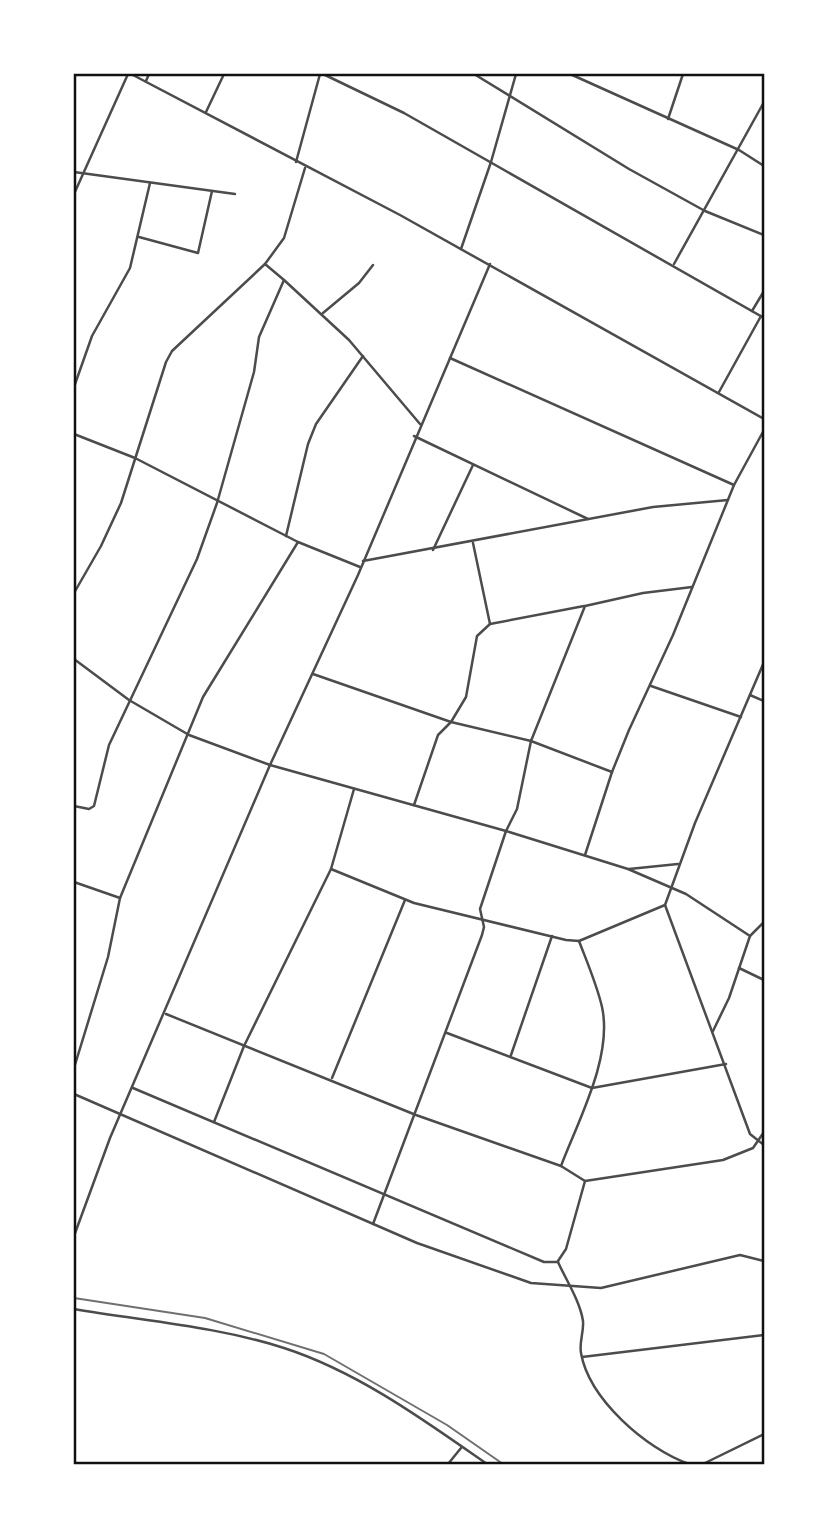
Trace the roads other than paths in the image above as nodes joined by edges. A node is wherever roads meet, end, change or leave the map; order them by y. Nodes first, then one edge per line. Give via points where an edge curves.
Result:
1 (130, 74) edge
2 (149, 74) edge
3 (224, 74) edge
4 (321, 74) edge
5 (474, 74) edge
6 (516, 74) edge
7 (570, 74) edge
8 (683, 74) edge
9 (146, 81) junction
10 (509, 94) junction
11 (765, 102) edge
12 (205, 113) junction
13 (668, 119) junction
14 (739, 150) junction
15 (296, 162) junction
16 (491, 162) junction
17 (765, 166) edge
18 (305, 167) junction
19 (74, 172) edge
20 (85, 173) junction
21 (150, 183) junction
22 (212, 191) junction
23 (74, 194) edge
24 (235, 194) dead end
25 (705, 211) junction
26 (765, 235) edge
27 (139, 237) junction
28 (461, 249) junction
29 (265, 264) junction
30 (489, 264) junction
31 (373, 265) dead end
32 (674, 265) junction
33 (284, 280) junction
34 (765, 291) edge
35 (752, 311) junction
36 (323, 313) junction
37 (763, 317) edge
38 (363, 356) junction
39 (450, 358) junction
40 (74, 387) edge
41 (719, 392) junction
42 (765, 419) edge
43 (420, 424) junction
44 (765, 430) edge
45 (74, 434) edge
46 (414, 436) junction
47 (135, 458) junction
48 (473, 465) junction
49 (734, 485) junction
50 (728, 500) junction
51 (217, 503) junction
52 (588, 519) junction
53 (286, 536) junction
54 (298, 542) junction
55 (473, 543) junction
56 (433, 550) junction
57 (363, 561) junction
58 (361, 567) junction
59 (693, 587) junction
60 (74, 593) edge
61 (585, 606) junction
62 (490, 624) junction
63 (74, 659) edge
64 (765, 662) edge
65 (313, 674) junction
66 (650, 686) junction
67 (750, 695) junction
68 (129, 701) junction
69 (765, 701) edge
70 (741, 717) junction
71 (451, 722) junction
72 (189, 735) junction
73 (531, 741) junction
74 (270, 765) junction
75 (612, 772) junction
76 (354, 789) junction
77 (414, 805) junction
78 (74, 806) edge
79 (506, 831) junction
80 (585, 855) junction
81 (678, 864) junction
82 (331, 869) junction
83 (628, 869) junction
84 (74, 882) edge
85 (669, 887) junction
86 (120, 898) junction
87 (405, 900) junction
88 (665, 905) junction
89 (481, 917) junction
90 (765, 922) edge
91 (552, 936) junction
92 (750, 936) junction
93 (579, 941) junction
94 (739, 968) junction
95 (765, 980) edge
96 (165, 1013) junction
97 (713, 1031) junction
98 (447, 1033) junction
99 (244, 1046) junction
100 (510, 1056) junction
101 (726, 1064) junction
102 (74, 1068) edge
103 (332, 1078) junction
104 (133, 1088) junction
105 (592, 1088) junction
106 (74, 1094) edge
107 (121, 1114) junction
108 (416, 1115) junction
109 (214, 1122) junction
110 (765, 1132) edge
111 (758, 1143) junction
112 (765, 1146) edge
113 (561, 1166) junction
114 (585, 1181) junction
115 (385, 1196) junction
116 (373, 1224) junction
117 (74, 1236) edge
118 (765, 1261) edge
119 (558, 1262) junction
120 (569, 1287) junction
121 (74, 1310) edge
122 (765, 1335) edge
123 (582, 1357) junction
124 (765, 1396) edge
125 (765, 1411) edge
126 (765, 1434) edge
127 (462, 1447) junction
128 (448, 1465) edge
129 (487, 1465) edge
130 (689, 1465) edge
131 (703, 1465) edge

1 - 9 street
1 - 20 street
2 - 9 street
3 - 12 street
4 - 15 street
4 - 16 street via 404,113
5 - 10 street
6 - 10 street
7 - 13 street
8 - 13 street
9 - 12 street
10 - 16 street
10 - 25 street
11 - 14 street
12 - 15 street
13 - 14 street
14 - 17 street
14 - 25 street
15 - 18 street
16 - 28 street
16 - 32 street
18 - 28 street
18 - 29 street via 281,246
19 - 20 street
20 - 21 street
20 - 23 street
21 - 22 street
21 - 27 street
22 - 24 street
22 - 27 street via 198,253
25 - 26 street
25 - 32 street
27 - 40 street via 130,268 92,336
28 - 30 street
29 - 33 street
29 - 47 street via 173,351 159,378
30 - 39 street
30 - 41 street
31 - 36 street
32 - 35 street
33 - 36 street
33 - 51 street via 260,337
34 - 35 street
35 - 37 street
36 - 38 street
37 - 41 street
38 - 43 street
38 - 53 street via 312,434
39 - 43 street
39 - 49 street
41 - 42 street
43 - 46 street
44 - 49 street
45 - 47 street
46 - 48 street
46 - 57 street
47 - 51 street
47 - 60 street via 121,503
48 - 52 street
48 - 56 street
49 - 50 street
50 - 52 street
50 - 59 street
51 - 53 street
51 - 68 street via 197,559
52 - 55 street
53 - 54 street
54 - 58 street
54 - 72 street via 206,690
55 - 56 street
55 - 62 street
56 - 57 street
57 - 58 street
58 - 65 street
59 - 61 street
59 - 66 street
61 - 62 street
61 - 73 street
62 - 71 street via 477,636 466,696
63 - 68 street
64 - 67 street
65 - 71 street
65 - 74 street
66 - 70 street
66 - 75 street
67 - 69 street
67 - 70 street
68 - 72 street
68 - 78 street via 109,745 94,806
70 - 81 street
71 - 73 street
71 - 77 street via 438,734
72 - 74 street
72 - 86 street
73 - 75 street
73 - 79 street via 517,809
74 - 76 street
74 - 96 street
75 - 80 street
76 - 77 street
76 - 82 street
77 - 79 street
79 - 80 street
79 - 89 street
80 - 83 street
81 - 83 street
81 - 85 street
82 - 87 street
82 - 99 street
83 - 85 street
84 - 86 street
85 - 88 street
85 - 92 street via 701,902
86 - 102 street via 108,957
87 - 89 street
87 - 103 street
88 - 93 street
88 - 97 street
89 - 91 street
89 - 98 street via 482,936
90 - 92 street
91 - 93 street
91 - 100 street
92 - 94 street
93 - 105 street via 603,1018
94 - 95 street
94 - 97 street
96 - 99 street
96 - 104 street
97 - 101 street
98 - 100 street
98 - 108 street
99 - 103 street
99 - 109 street
100 - 105 street
101 - 105 street
101 - 111 street via 750,1135
103 - 108 street
104 - 107 street
104 - 109 street
105 - 113 street
106 - 107 street
107 - 116 street
107 - 117 street
108 - 113 street
108 - 115 street
109 - 115 street
110 - 111 street
111 - 112 street
111 - 114 street via 723,1160
113 - 114 street
114 - 119 street
115 - 116 street
115 - 119 street via 544,1262
116 - 120 street via 531,1283
118 - 120 street via 740,1255 612,1287
119 - 120 street
120 - 123 street via 583,1320
121 - 127 street via 214,1331 285,1348 368,1386
122 - 123 street
123 - 130 street via 602,1400 644,1437
124 - 125 street
126 - 131 street
127 - 128 street
127 - 129 street

